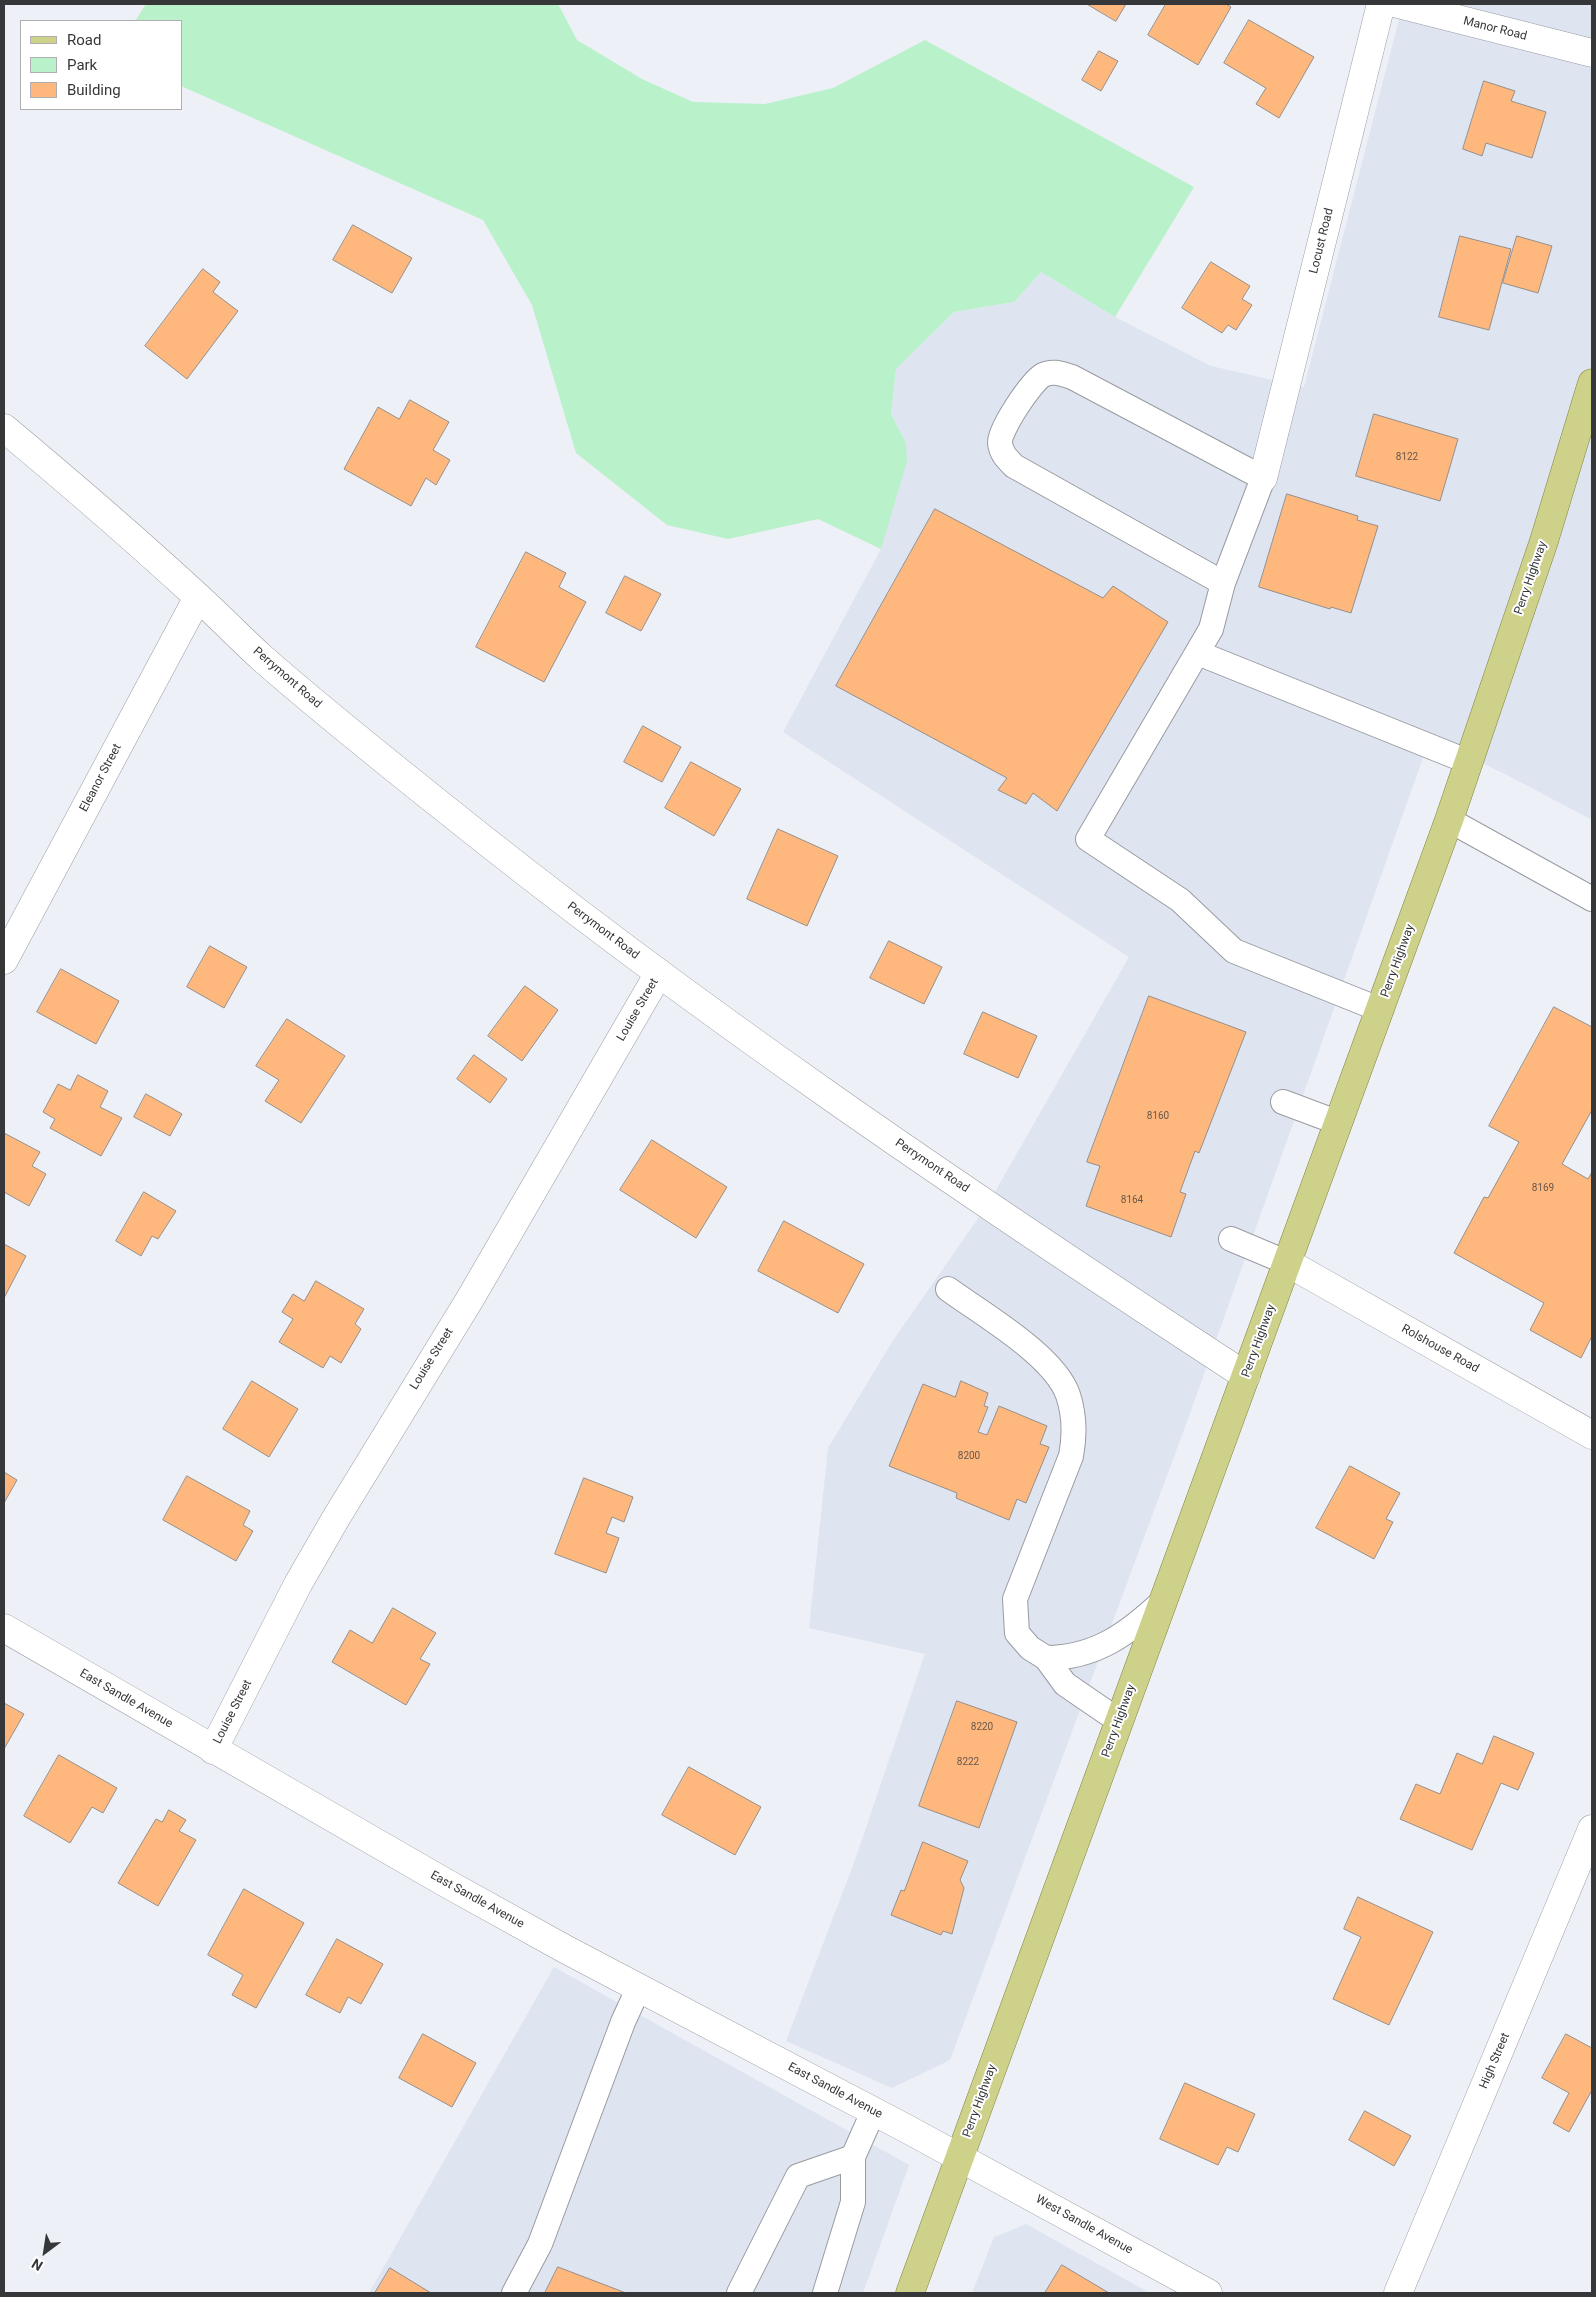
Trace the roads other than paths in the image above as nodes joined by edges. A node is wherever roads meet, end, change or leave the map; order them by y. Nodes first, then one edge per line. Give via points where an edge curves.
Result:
1 (1381, 4) edge
2 (1398, 4) edge
3 (1592, 53) edge
4 (1592, 383) edge
5 (4, 428) edge
6 (1263, 478) junction
7 (1222, 583) junction
8 (198, 597) junction
9 (1198, 653) junction
10 (1469, 762) junction
11 (1449, 820) junction
12 (1592, 900) edge
13 (4, 960) edge
14 (659, 973) junction
15 (1381, 1010) junction
16 (1283, 1102) dead end
17 (1339, 1123) junction
18 (1230, 1240) dead end
19 (1288, 1263) junction
20 (948, 1289) dead end
21 (1246, 1376) junction
22 (1592, 1435) edge
23 (1164, 1600) junction
24 (4, 1628) edge
25 (1046, 1658) junction
26 (1119, 1722) junction
27 (213, 1750) junction
28 (1592, 1829) edge
29 (639, 1987) junction
30 (873, 2112) junction
31 (853, 2157) junction
32 (960, 2157) junction
33 (514, 2293) edge
34 (739, 2293) edge
35 (825, 2293) edge
36 (910, 2293) edge
37 (1208, 2293) edge
38 (1398, 2293) edge

1 - 6 street, Locust Road
2 - 3 street, Manor Road
4 - 10 main road, Perry Highway via 1544,542
5 - 8 street, Perrymont Road
6 - 7 lane
6 - 7 lane via 1056,372 1033,382 1003,431 1000,442 1005,457 1014,466
7 - 9 lane via 1211,629
8 - 13 street, Eleanor Street
8 - 14 street, Perrymont Road via 262,658 437,803
9 - 10 lane
9 - 15 lane via 1088,839 1180,900 1234,951
10 - 11 main road, Perry Highway
11 - 12 lane
11 - 15 main road, Perry Highway
14 - 21 street, Perrymont Road via 791,1069 1100,1281
14 - 27 street, Louise Street via 470,1299 331,1526
15 - 17 main road, Perry Highway
16 - 17 lane
17 - 19 main road, Perry Highway
18 - 19 lane
19 - 21 main road, Perry Highway
19 - 22 street, Rolshouse Road
20 - 25 lane via 1033,1350 1057,1375 1070,1400 1075,1435 1071,1456 1015,1599 1017,1633 1030,1648
21 - 23 main road, Perry Highway
23 - 25 lane via 1142,1621 1102,1646 1067,1658
23 - 26 main road, Perry Highway
24 - 27 street, East Sandle Avenue
25 - 26 lane via 1065,1684
26 - 32 main road, Perry Highway
27 - 29 street, East Sandle Avenue via 454,1888
28 - 38 street, High Street
29 - 30 street, East Sandle Avenue
29 - 33 lane via 540,2244
30 - 31 lane
30 - 32 street, East Sandle Avenue
31 - 34 lane via 798,2176
31 - 35 lane via 853,2202
32 - 36 main road, Perry Highway
32 - 37 street, West Sandle Avenue

